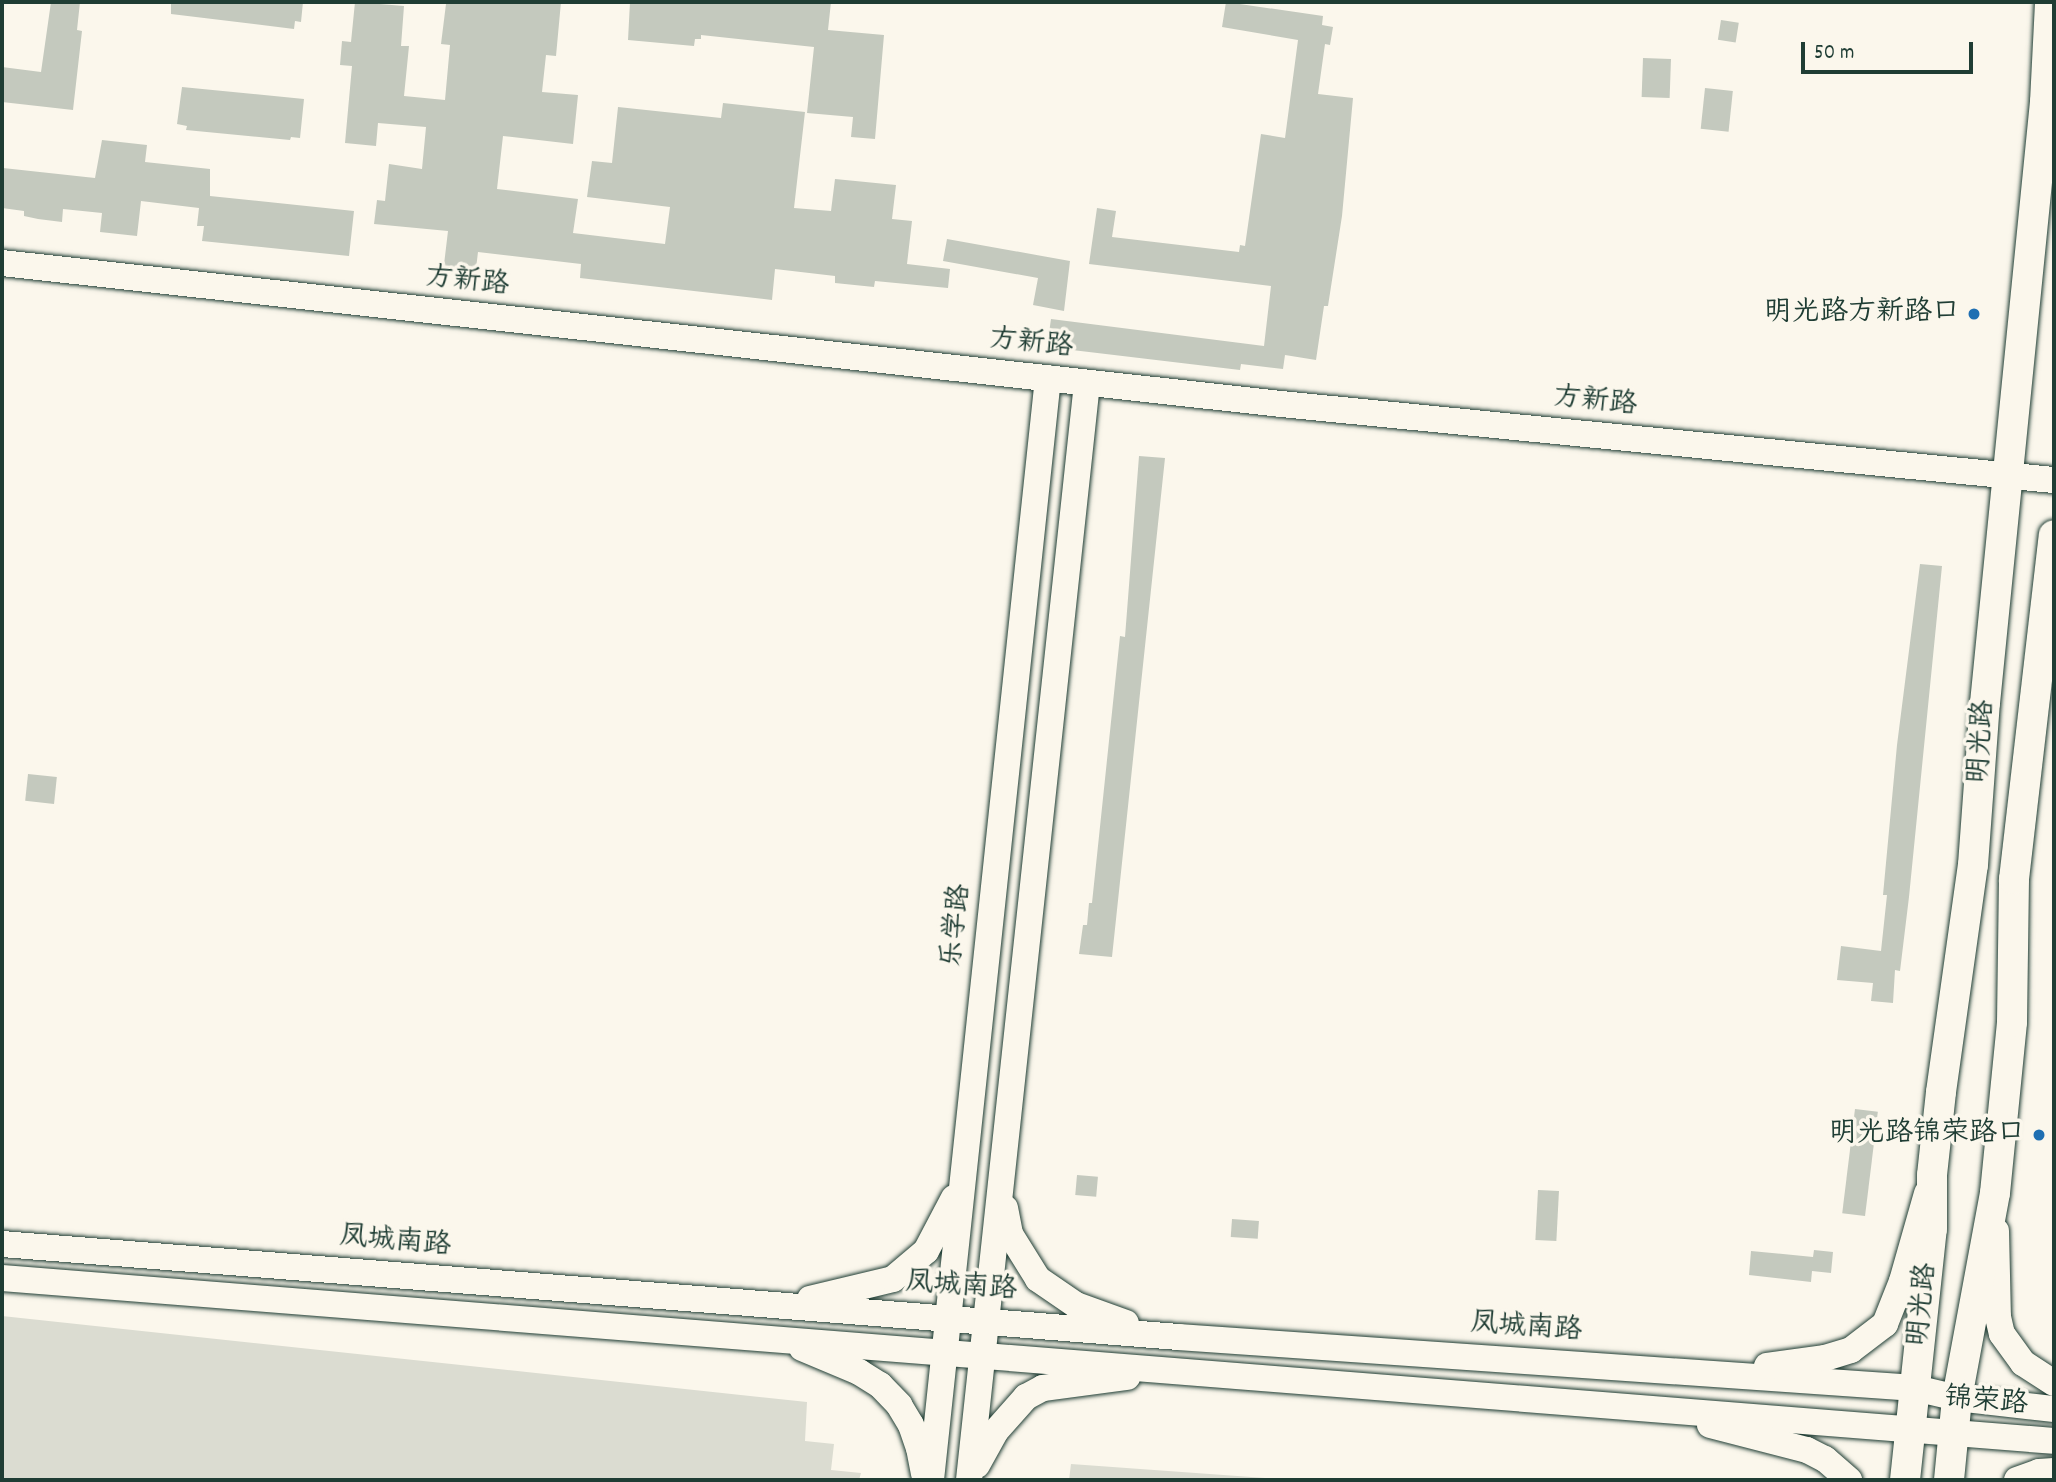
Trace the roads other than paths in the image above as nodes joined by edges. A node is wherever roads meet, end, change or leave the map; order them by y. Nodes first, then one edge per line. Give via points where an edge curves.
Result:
1 (2050, 2) edge
2 (2, 263) edge
3 (1048, 378) junction
4 (1087, 383) junction
5 (2008, 475) junction
6 (2054, 480) edge
7 (2054, 535) edge
8 (963, 1173) junction
9 (1932, 1175) junction
10 (1002, 1179) junction
11 (1995, 1193) junction
12 (2, 1244) edge
13 (2, 1278) edge
14 (776, 1305) junction
15 (948, 1318) junction
16 (986, 1321) junction
17 (1178, 1336) junction
18 (774, 1339) junction
19 (945, 1352) junction
20 (983, 1355) junction
21 (1174, 1370) junction
22 (1708, 1373) junction
23 (2054, 1383) edge
24 (1915, 1388) junction
25 (1957, 1398) junction
26 (1620, 1405) junction
27 (2054, 1409) edge
28 (1911, 1427) junction
29 (1953, 1431) junction
30 (2054, 1441) edge
31 (2054, 1471) edge
32 (925, 1480) edge
33 (931, 1480) edge
34 (971, 1480) edge
35 (1849, 1480) edge
36 (1905, 1480) edge
37 (1949, 1480) edge
38 (2017, 1480) edge

1 - 5 main road, 明光路 via 2045,102
2 - 3 street, 方新路
3 - 4 street, 方新路
3 - 8 street, 乐学路
4 - 5 street, 方新路
4 - 10 street
5 - 6 street, 方新路
5 - 9 main road, 明光路 via 1984,703 1973,865
7 - 11 main road, 明光路 via 2014,879 2012,1022
8 - 14 street via 926,1251 903,1272 873,1286
8 - 15 street, 乐学路
9 - 22 street via 1893,1310 1872,1336 1825,1359
9 - 24 main road, 明光路 via 1932,1229
10 - 16 street
10 - 17 street via 1010,1234 1038,1279 1076,1305
11 - 23 street via 2002,1334 2023,1363
11 - 25 main road, 明光路
12 - 14 street, 凤城南路
13 - 18 street
14 - 15 street, 凤城南路
15 - 16 street, 凤城南路
15 - 19 street, 乐学路
16 - 17 street, 凤城南路
16 - 20 street
17 - 22 street, 凤城南路
18 - 19 street
18 - 32 street via 859,1371 880,1385 911,1425
19 - 20 street
19 - 33 street, 乐学路
20 - 21 street
20 - 34 street
21 - 26 street
21 - 34 street via 1043,1388 1026,1397 982,1451
22 - 24 street, 凤城南路
24 - 25 street, 锦荣路
24 - 28 main road, 明光路
25 - 27 street, 锦荣路
25 - 29 main road, 明光路
26 - 28 street
26 - 35 street via 1784,1442 1825,1459
28 - 29 street, 锦荣路
28 - 36 main road, 明光路
29 - 30 street, 锦荣路
29 - 37 main road, 明光路
31 - 38 street

